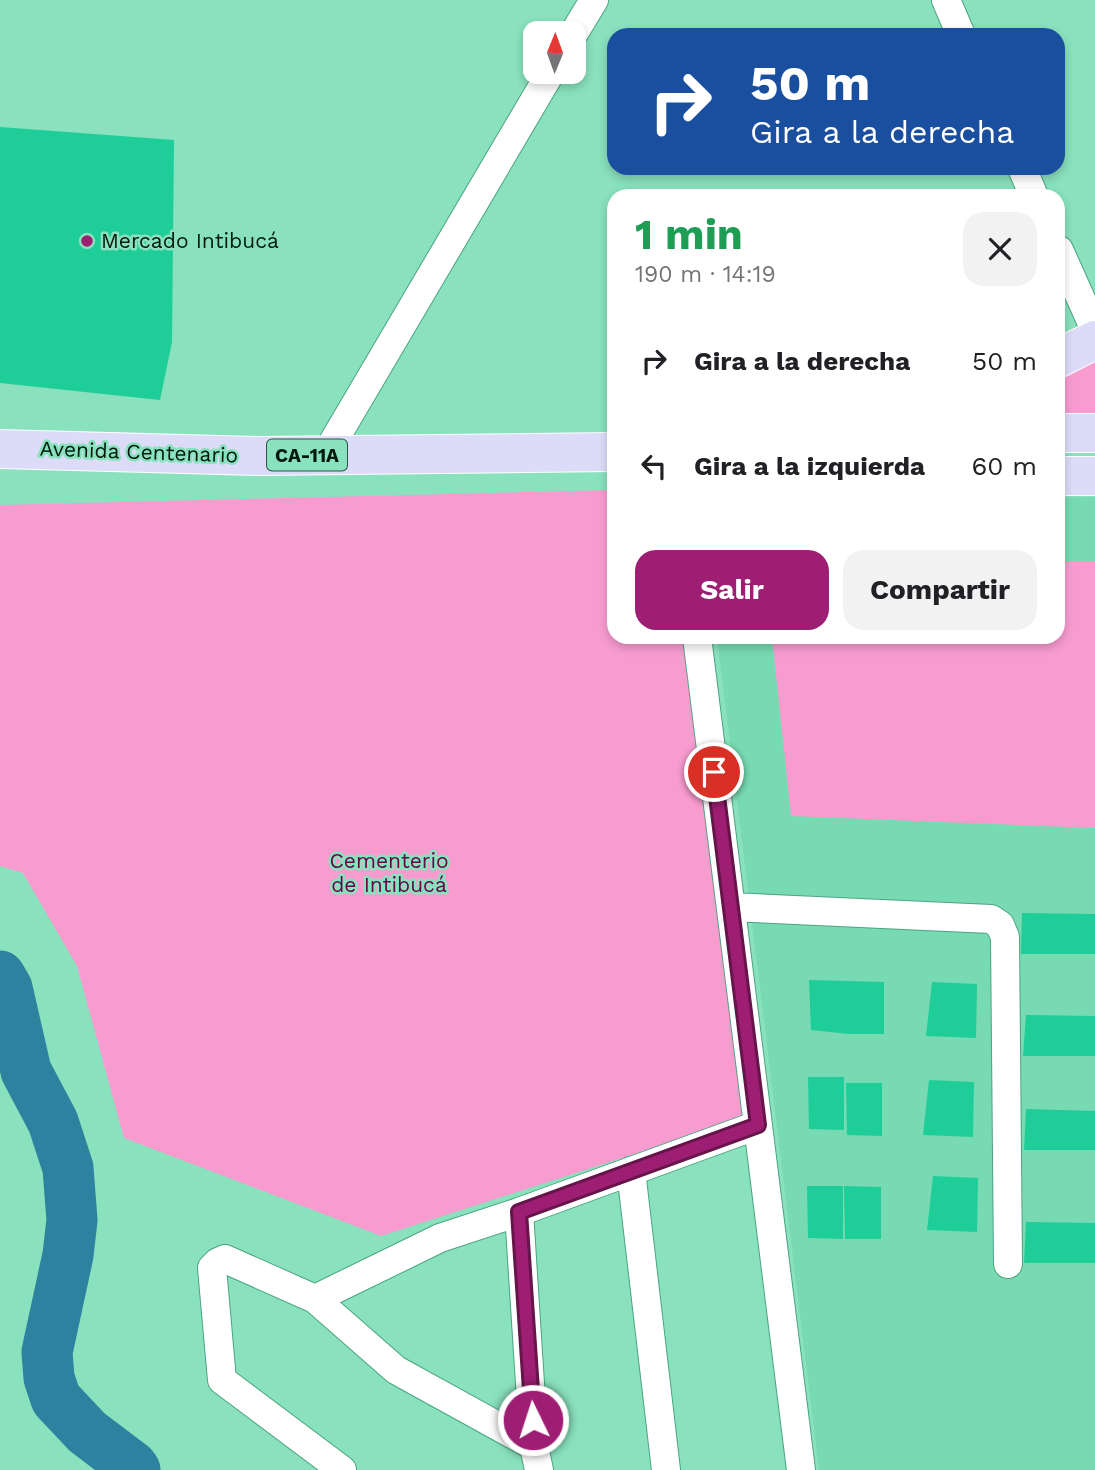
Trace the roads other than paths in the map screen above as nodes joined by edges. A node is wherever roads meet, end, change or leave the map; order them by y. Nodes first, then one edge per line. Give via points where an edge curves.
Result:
1 (594, 0) edge
2 (946, 0) edge
3 (581, 21) edge
4 (958, 28) edge
5 (544, 84) edge
6 (1065, 263) edge
7 (1095, 330) edge
8 (1095, 340) edge
9 (1065, 355) edge
10 (1065, 433) edge
11 (1095, 433) edge
12 (0, 449) edge
13 (607, 452) edge
14 (326, 454) junction
15 (1065, 475) edge
16 (1095, 475) edge
17 (699, 644) edge
18 (731, 907) junction
19 (758, 1125) junction
20 (631, 1171) junction
21 (519, 1212) junction
22 (1008, 1264) dead end
23 (315, 1299) junction
24 (537, 1458) edge
25 (342, 1470) edge
26 (666, 1470) edge
27 (802, 1470) edge

1 - 3 street
2 - 4 street
5 - 14 street
6 - 7 street
8 - 9 main road
10 - 11 main road
12 - 14 main road, Avenida Centenario / CA-11A
13 - 14 main road, Avenida Centenario / CA-11A
15 - 16 main road
17 - 18 street
18 - 19 street
18 - 22 street via 991,919 1000,925 1005,937
19 - 20 street
19 - 27 street
20 - 21 street
20 - 26 street
21 - 23 street via 440,1238
21 - 24 street
23 - 24 street via 396,1370
23 - 25 street via 225,1259 212,1268 222,1380

